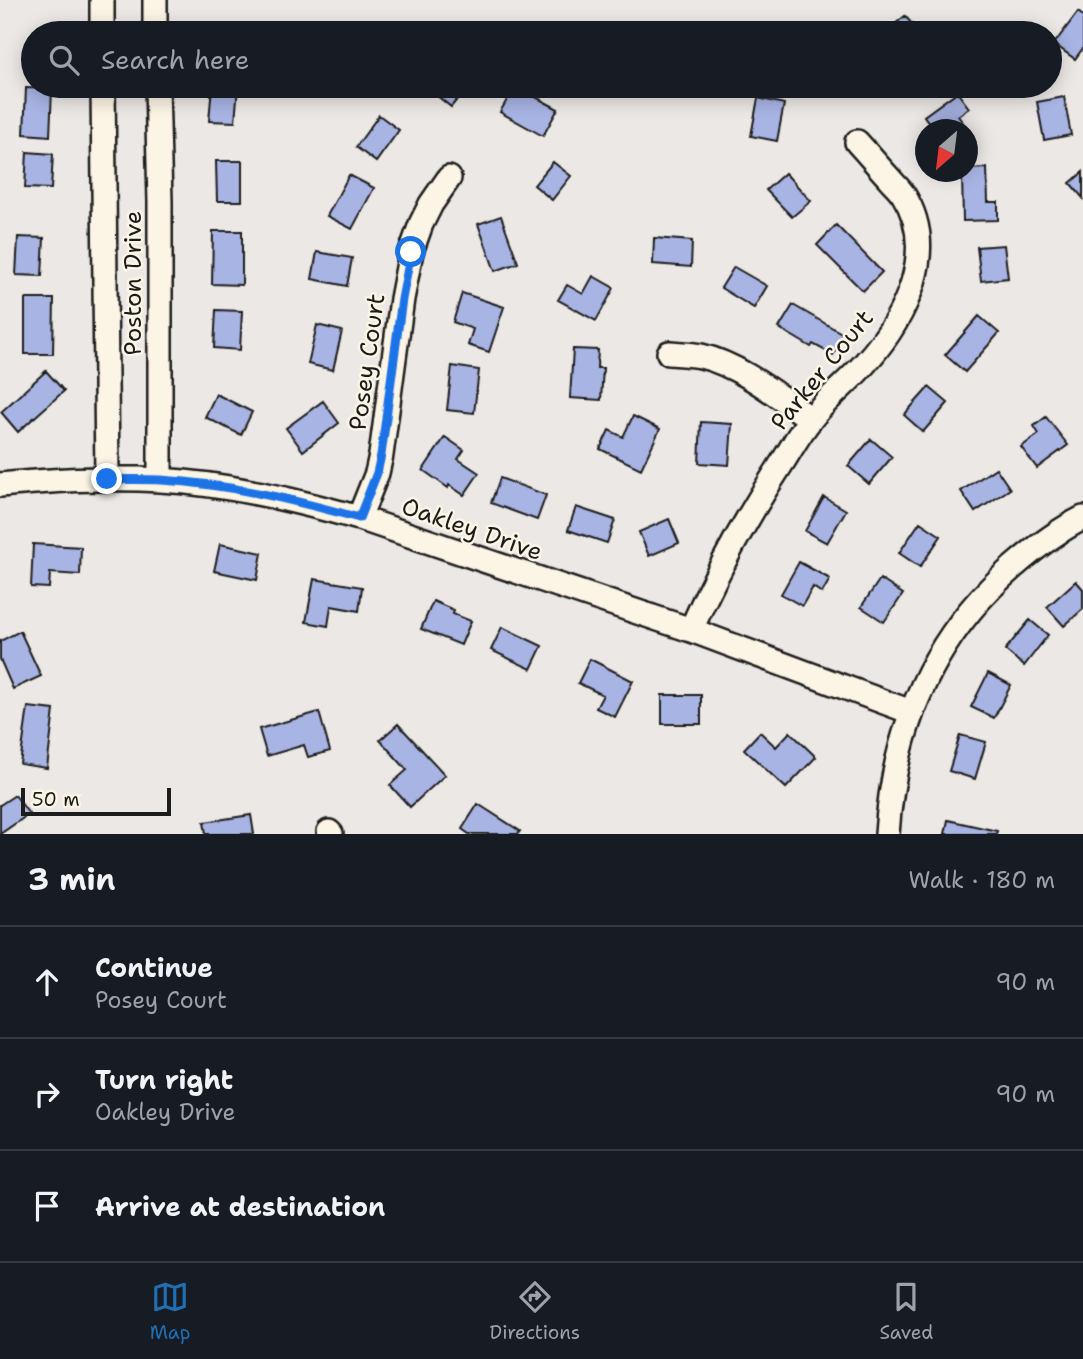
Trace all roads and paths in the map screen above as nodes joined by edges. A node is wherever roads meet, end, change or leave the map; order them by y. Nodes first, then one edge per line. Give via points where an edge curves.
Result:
1 (102, 0) edge
2 (155, 0) edge
3 (102, 21) edge
4 (155, 21) edge
5 (103, 98) edge
6 (157, 98) edge
7 (857, 142) dead end
8 (449, 178) dead end
9 (668, 353) dead end
10 (811, 419) junction
11 (107, 479) junction
12 (160, 480) junction
13 (0, 485) edge
14 (359, 518) junction
15 (1083, 519) edge
16 (691, 630) junction
17 (911, 712) junction
18 (887, 834) edge

1 - 3 street
2 - 4 street
5 - 11 street, Poston Drive
6 - 12 street, Poston Drive
7 - 10 street, Parker Court via 902,193 911,210 918,235 917,266 906,302 884,341
8 - 14 street, Posey Court via 431,204 411,252 381,455
9 - 10 street via 719,362
10 - 16 street, Parker Court via 747,518
11 - 12 street, Oakley Drive
11 - 13 street, Oakley Drive
12 - 14 street, Oakley Drive via 247,491
14 - 16 street, Oakley Drive
15 - 17 street via 1034,549 961,619 927,674
16 - 17 street, Oakley Drive
17 - 18 street via 891,791

